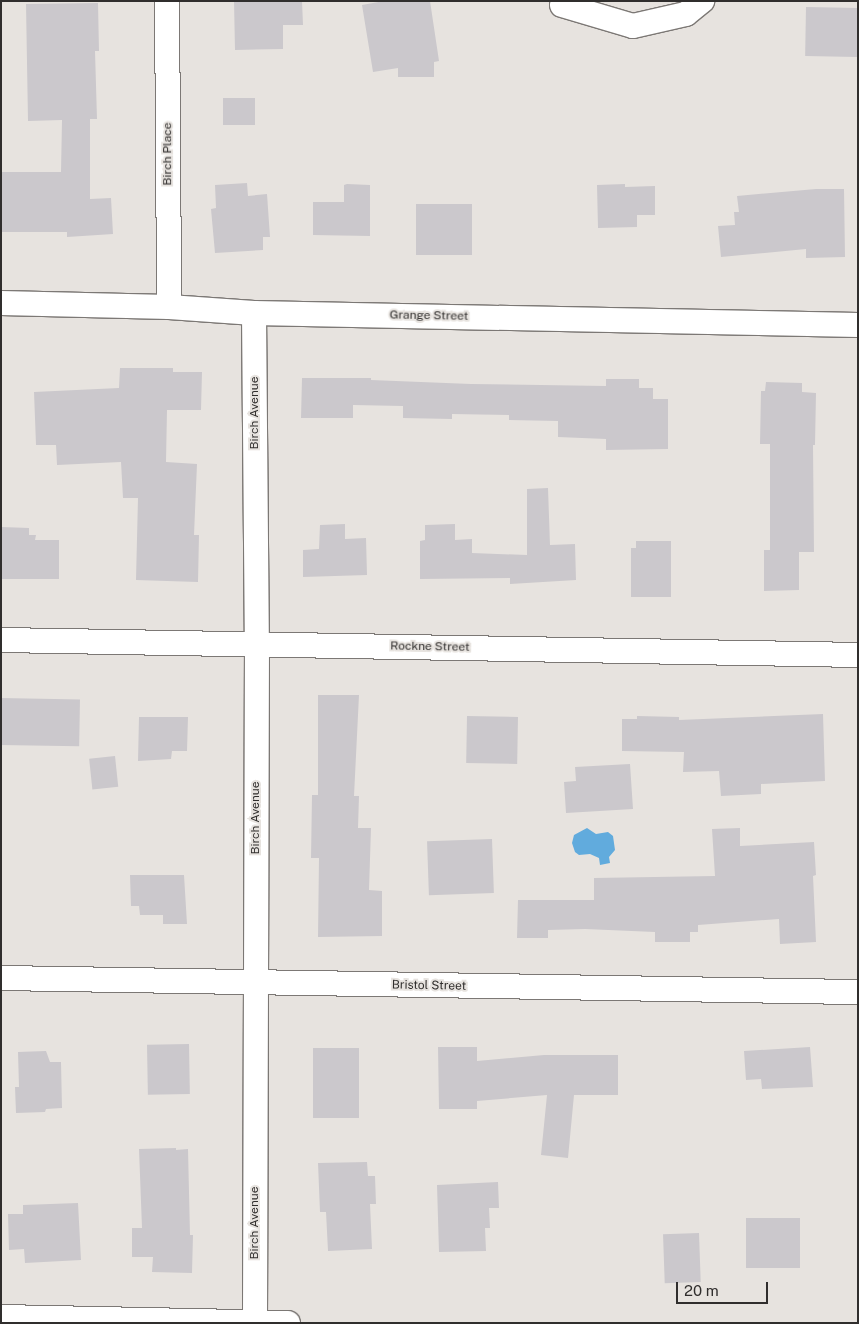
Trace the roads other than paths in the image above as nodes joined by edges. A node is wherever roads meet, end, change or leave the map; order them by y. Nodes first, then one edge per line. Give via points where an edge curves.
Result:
1 (167, 1) edge
2 (702, 1) edge
3 (562, 5) dead end
4 (1, 302) edge
5 (169, 307) junction
6 (254, 313) junction
7 (858, 325) edge
8 (1, 640) edge
9 (256, 644) junction
10 (858, 655) edge
11 (1, 978) edge
12 (256, 984) junction
13 (858, 992) edge
14 (1, 1317) edge
15 (255, 1322) edge
16 (288, 1323) edge

1 - 5 street, Birch Place
2 - 3 street via 686,14 634,26
4 - 5 street, Grange Street
5 - 6 street, Grange Street
6 - 7 street, Grange Street
6 - 9 street, Birch Avenue
8 - 9 street, Rockne Street
9 - 10 street, Rockne Street
9 - 12 street, Birch Avenue
11 - 12 street, Bristol Street
12 - 13 street, Bristol Street
12 - 15 street, Birch Avenue
14 - 15 street
15 - 16 street

